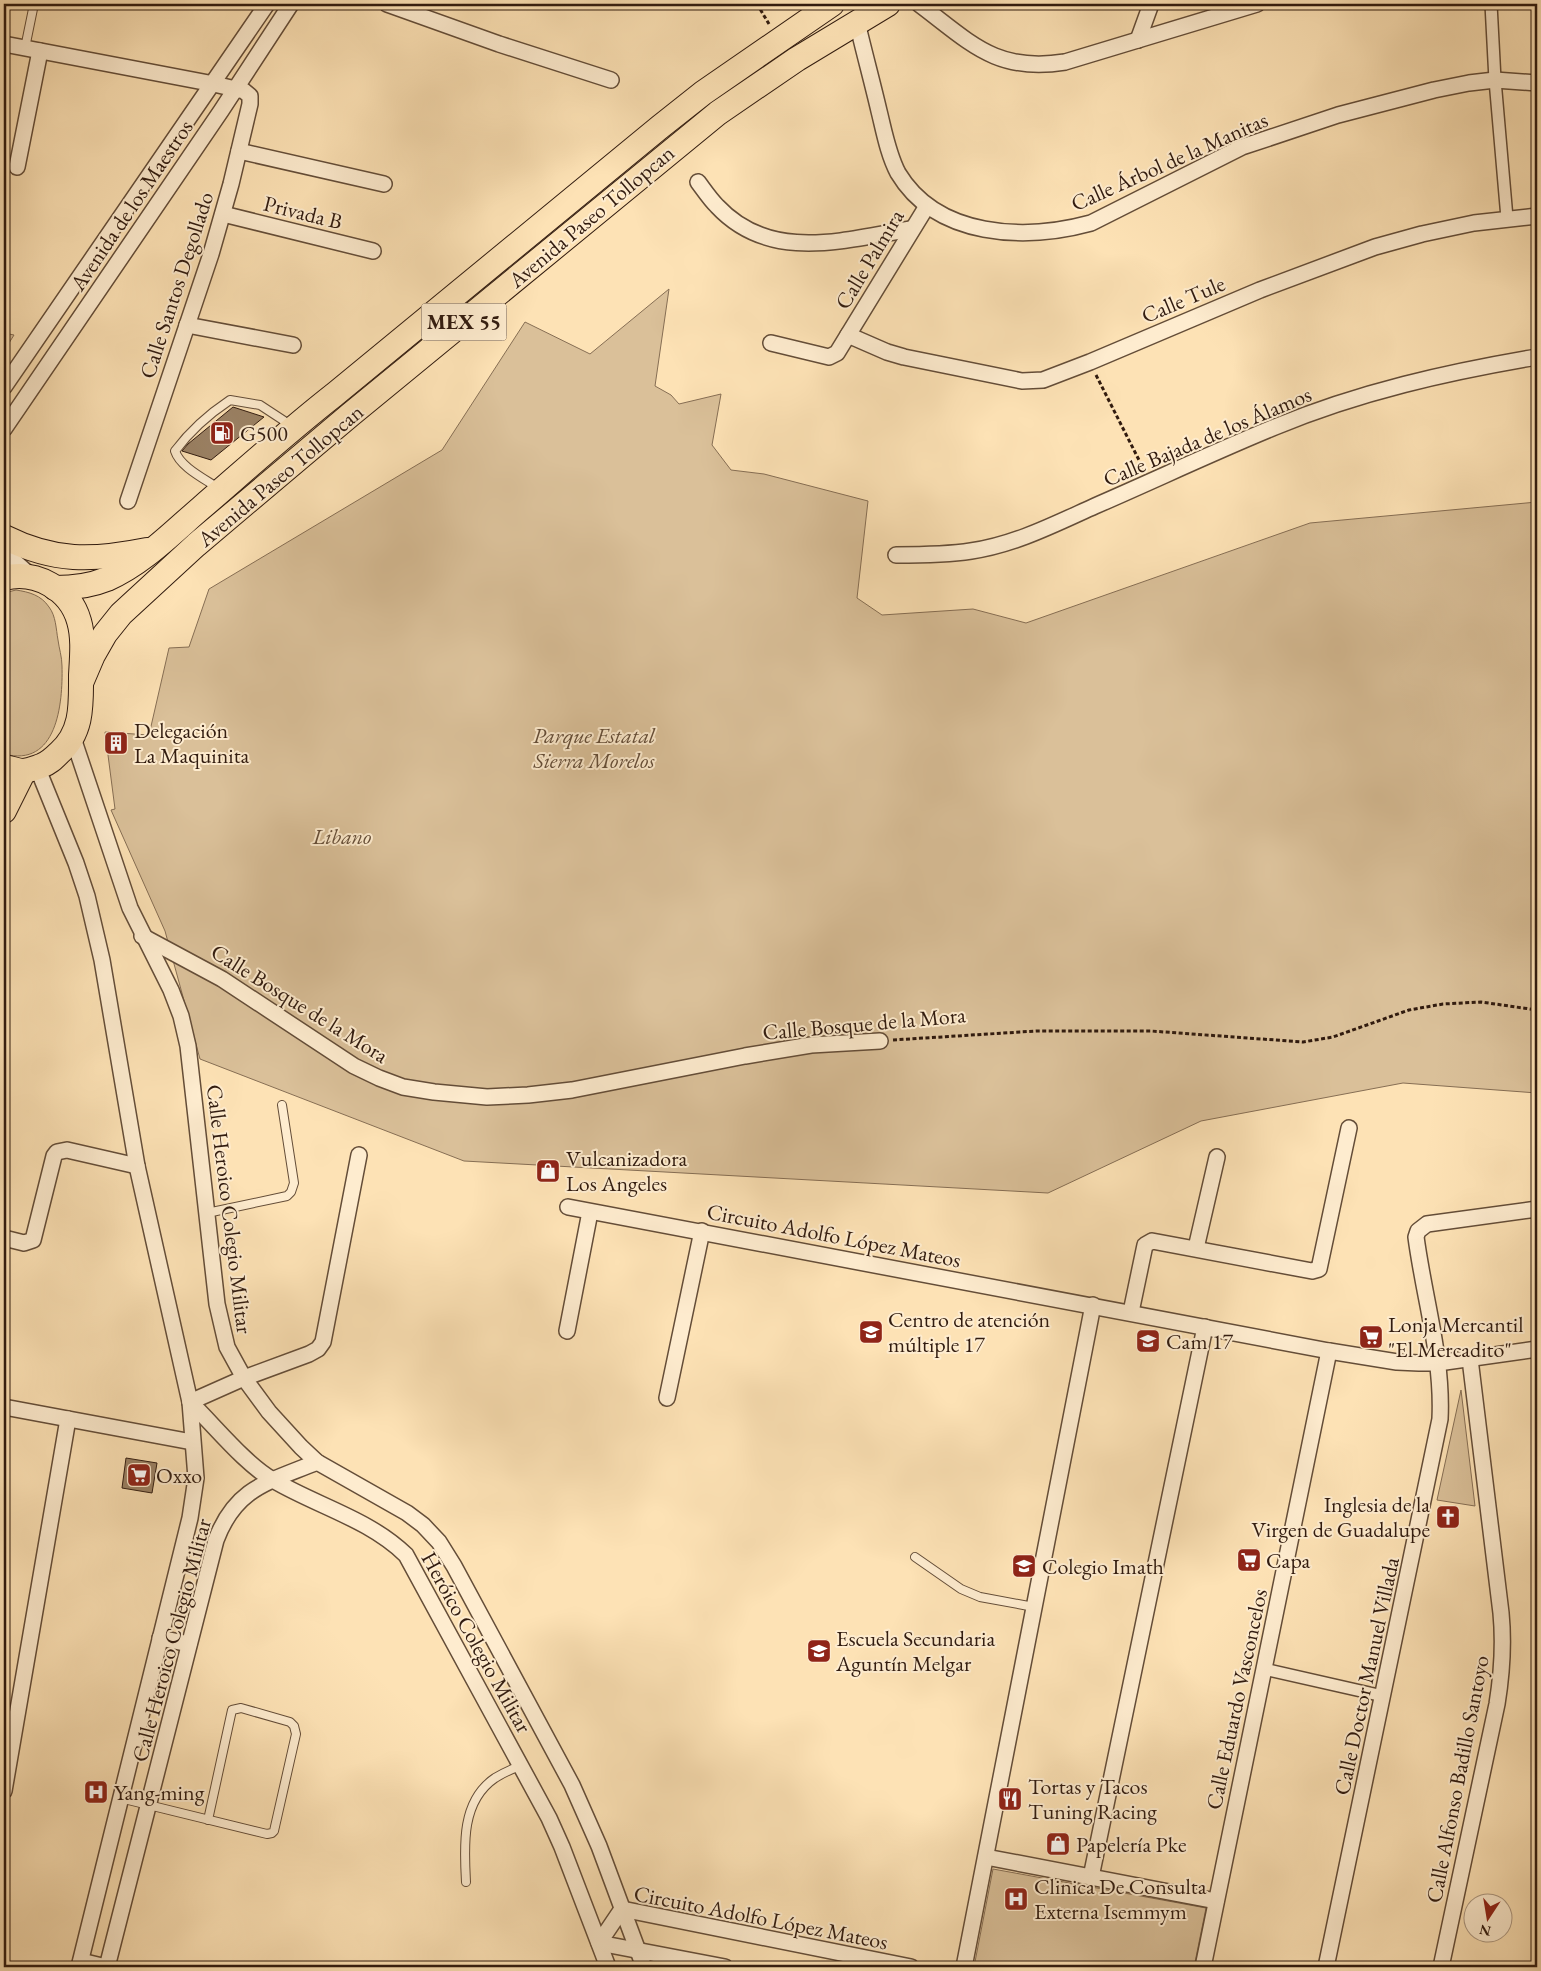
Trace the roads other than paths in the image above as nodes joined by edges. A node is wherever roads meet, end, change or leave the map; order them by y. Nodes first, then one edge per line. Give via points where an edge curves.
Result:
1 (34, 4) edge
2 (267, 4) edge
3 (291, 4) edge
4 (387, 4) edge
5 (832, 4) edge
6 (888, 4) edge
7 (919, 4) edge
8 (1151, 4) edge
9 (1257, 4) edge
10 (1491, 4) edge
11 (857, 22) junction
12 (1138, 40) junction
13 (4, 44) edge
14 (33, 49) junction
15 (611, 80) dead end
16 (1495, 80) junction
17 (1537, 83) edge
18 (214, 84) junction
19 (236, 89) junction
20 (239, 151) junction
21 (17, 167) dead end
22 (698, 182) dead end
23 (384, 184) dead end
24 (927, 206) junction
25 (223, 214) junction
26 (1537, 216) edge
27 (1507, 218) junction
28 (911, 229) junction
29 (373, 251) dead end
30 (187, 325) junction
31 (848, 335) junction
32 (771, 343) dead end
33 (293, 345) dead end
34 (1537, 357) edge
35 (4, 387) edge
36 (294, 427) junction
37 (4, 429) edge
38 (221, 490) junction
39 (128, 501) dead end
40 (4, 537) edge
41 (153, 549) junction
42 (4, 552) edge
43 (896, 555) dead end
44 (32, 577) junction
45 (4, 578) edge
46 (55, 588) junction
47 (81, 683) junction
48 (73, 738) junction
49 (22, 768) edge
50 (4, 811) edge
51 (142, 936) junction
52 (880, 1041) road end
53 (282, 1105) dead end
54 (1349, 1128) dead end
55 (360, 1155) dead end
56 (1217, 1157) dead end
57 (137, 1166) junction
58 (568, 1207) dead end
59 (1537, 1209) edge
60 (590, 1212) junction
61 (207, 1213) junction
62 (702, 1231) junction
63 (4, 1238) edge
64 (1196, 1248) junction
65 (1093, 1305) junction
66 (1131, 1312) junction
67 (1205, 1327) junction
68 (567, 1331) dead end
69 (1537, 1350) edge
70 (1329, 1351) junction
71 (1470, 1359) junction
72 (1438, 1363) junction
73 (244, 1378) junction
74 (667, 1398) dead end
75 (190, 1402) junction
76 (4, 1407) edge
77 (68, 1419) junction
78 (192, 1442) junction
79 (317, 1462) junction
80 (273, 1480) junction
81 (915, 1557) dead end
82 (1034, 1607) junction
83 (160, 1638) junction
84 (189, 1644) junction
85 (1264, 1669) junction
86 (1383, 1696) junction
87 (520, 1766) junction
88 (4, 1791) edge
89 (120, 1798) junction
90 (148, 1805) junction
91 (208, 1820) junction
92 (986, 1857) junction
93 (1091, 1877) junction
94 (466, 1882) dead end
95 (1216, 1900) junction
96 (622, 1909) junction
97 (599, 1942) junction
98 (637, 1950) junction
99 (80, 1964) edge
100 (107, 1967) edge
101 (608, 1967) edge
102 (644, 1967) edge
103 (724, 1967) edge
104 (911, 1967) edge
105 (964, 1967) edge
106 (1203, 1967) edge
107 (1326, 1967) edge
108 (1442, 1967) edge

1 - 14 lane
2 - 18 street, Avenida de los Maestros
3 - 19 street, Avenida de los Maestros
4 - 15 street
5 - 36 highway, Avenida Paseo Tollopcan / MEX 55 via 673,116
6 - 11 highway, Avenida Paseo Tollopcan / MEX 55
7 - 12 street via 980,49 1002,60 1024,65 1065,62
8 - 12 street
9 - 12 street
10 - 16 street
11 - 24 street, Calle Árbol de la Manitas via 887,145 898,172
11 - 47 highway, Avenida Paseo Tollopcan / MEX 55 via 718,112 196,545 121,614 105,634
13 - 14 street
14 - 18 street
14 - 21 street
16 - 17 street, Calle Árbol de la Manitas
16 - 24 street, Calle Árbol de la Manitas via 1434,90 1338,115 1278,135 1227,155 1090,223 1065,230 1038,233 983,228 951,220
16 - 27 street
18 - 19 street
18 - 35 street, Avenida de los Maestros
19 - 20 street, Calle Santos Degollado via 248,92 251,100
19 - 37 street, Avenida de los Maestros
20 - 23 street
20 - 25 street, Calle Santos Degollado
22 - 28 street via 716,206 732,220 772,240 798,244 825,243
24 - 28 street, Calle Palmira
25 - 29 street, Privada B
25 - 30 street, Calle Santos Degollado
26 - 27 street, Calle Tule
27 - 31 street, Calle Tule via 1422,234 1375,247 1260,290 1052,377 1034,381 904,357
28 - 31 street, Calle Palmira
30 - 33 street
30 - 39 street, Calle Santos Degollado
31 - 32 street, Calle Palmira via 837,354 829,357
34 - 43 street, Calle Bajada de los Álamos via 1440,375 1326,408 1006,543 972,551
36 - 38 highway, Avenida Paseo Tollopcan / MEX 55
36 - 38 lane via 260,405 230,400 200,424 176,451 177,457
38 - 41 highway, Avenida Paseo Tollopcan / MEX 55
40 - 41 highway via 22,546 70,558 103,558
41 - 46 highway, Avenida Paseo Tollopcan / MEX 55 via 106,579 74,588
42 - 44 street
44 - 45 highway
44 - 46 highway
46 - 47 highway via 74,608 79,622 82,636
47 - 48 highway via 81,711
48 - 49 highway via 49,763
48 - 51 street, Calle Heroico Colegio Militar
49 - 50 highway
49 - 57 street, Calle Heroico Colegio Militar via 73,855 96,931
51 - 52 street, Calle Bosque de la Mora via 222,980 354,1066 402,1087 434,1092 487,1097 572,1090 811,1045
51 - 61 street, Calle Heroico Colegio Militar via 181,1016 188,1046
53 - 61 lane via 294,1183 291,1192 287,1196
54 - 64 street via 1319,1269 1312,1271
55 - 73 street via 323,1342 309,1354
56 - 64 street
57 - 63 street via 67,1150 58,1152 53,1160 34,1237 24,1243
57 - 75 street, Calle Heroico Colegio Militar
58 - 60 street, Circuito Adolfo López Mateos
59 - 72 street, Calle Doctor Manuel Villada via 1427,1224 1418,1231 1416,1243
60 - 62 street, Circuito Adolfo López Mateos
60 - 68 street
61 - 73 street, Calle Heroico Colegio Militar via 220,1322 226,1347
62 - 65 street, Circuito Adolfo López Mateos
62 - 74 street
64 - 66 street via 1156,1241 1145,1245
65 - 66 street, Circuito Adolfo López Mateos
65 - 82 street
66 - 67 street, Circuito Adolfo López Mateos
67 - 70 street, Circuito Adolfo López Mateos
67 - 93 street
69 - 71 street, Circuito Adolfo López Mateos
70 - 72 street, Circuito Adolfo López Mateos via 1397,1362
70 - 85 street, Calle Eduardo Vasconcelos
71 - 72 street, Circuito Adolfo López Mateos
71 - 108 street, Calle Alfonso Badillo Santoyo via 1504,1644 1495,1713
72 - 86 street, Calle Doctor Manuel Villada via 1441,1403 1437,1440
73 - 75 street
73 - 79 street, Calle Heroico Colegio Militar via 281,1426
75 - 78 street, Calle Heroico Colegio Militar
75 - 80 street, Heróico Colegio Militar
76 - 77 street
77 - 78 street
77 - 88 street
78 - 83 street, Calle Heroico Colegio Militar via 196,1478 194,1496
79 - 80 street, Calle Heroico Colegio Militar
79 - 96 street, Heróico Colegio Militar via 407,1512 438,1542 572,1785
80 - 84 street, Calle Heroico Colegio Militar via 249,1492 233,1506 222,1522
80 - 87 street, Heróico Colegio Militar via 374,1530 406,1555
81 - 82 lane via 961,1589 980,1597
82 - 92 street
83 - 84 street
83 - 89 street, Calle Heroico Colegio Militar
84 - 90 street, Calle Heroico Colegio Militar
85 - 86 street
85 - 95 street, Calle Eduardo Vasconcelos
86 - 107 street, Calle Doctor Manuel Villada
87 - 94 lane via 496,1778 479,1793 468,1817 464,1842
87 - 97 street, Heróico Colegio Militar via 562,1847
89 - 90 lane
89 - 99 street, Calle Heroico Colegio Militar
90 - 91 lane
90 - 100 street, Calle Heroico Colegio Militar
91 - 91 lane via 232,1710 240,1708 290,1722 296,1734 274,1831 267,1834
92 - 93 street
92 - 105 street
93 - 95 street
95 - 106 street, Calle Eduardo Vasconcelos
96 - 97 street, Circuito Adolfo López Mateos
96 - 98 street, Heróico Colegio Militar
96 - 104 street, Circuito Adolfo López Mateos
97 - 98 street
97 - 101 street, Heróico Colegio Militar
98 - 102 street, Heróico Colegio Militar
98 - 103 street
99 - 100 street

